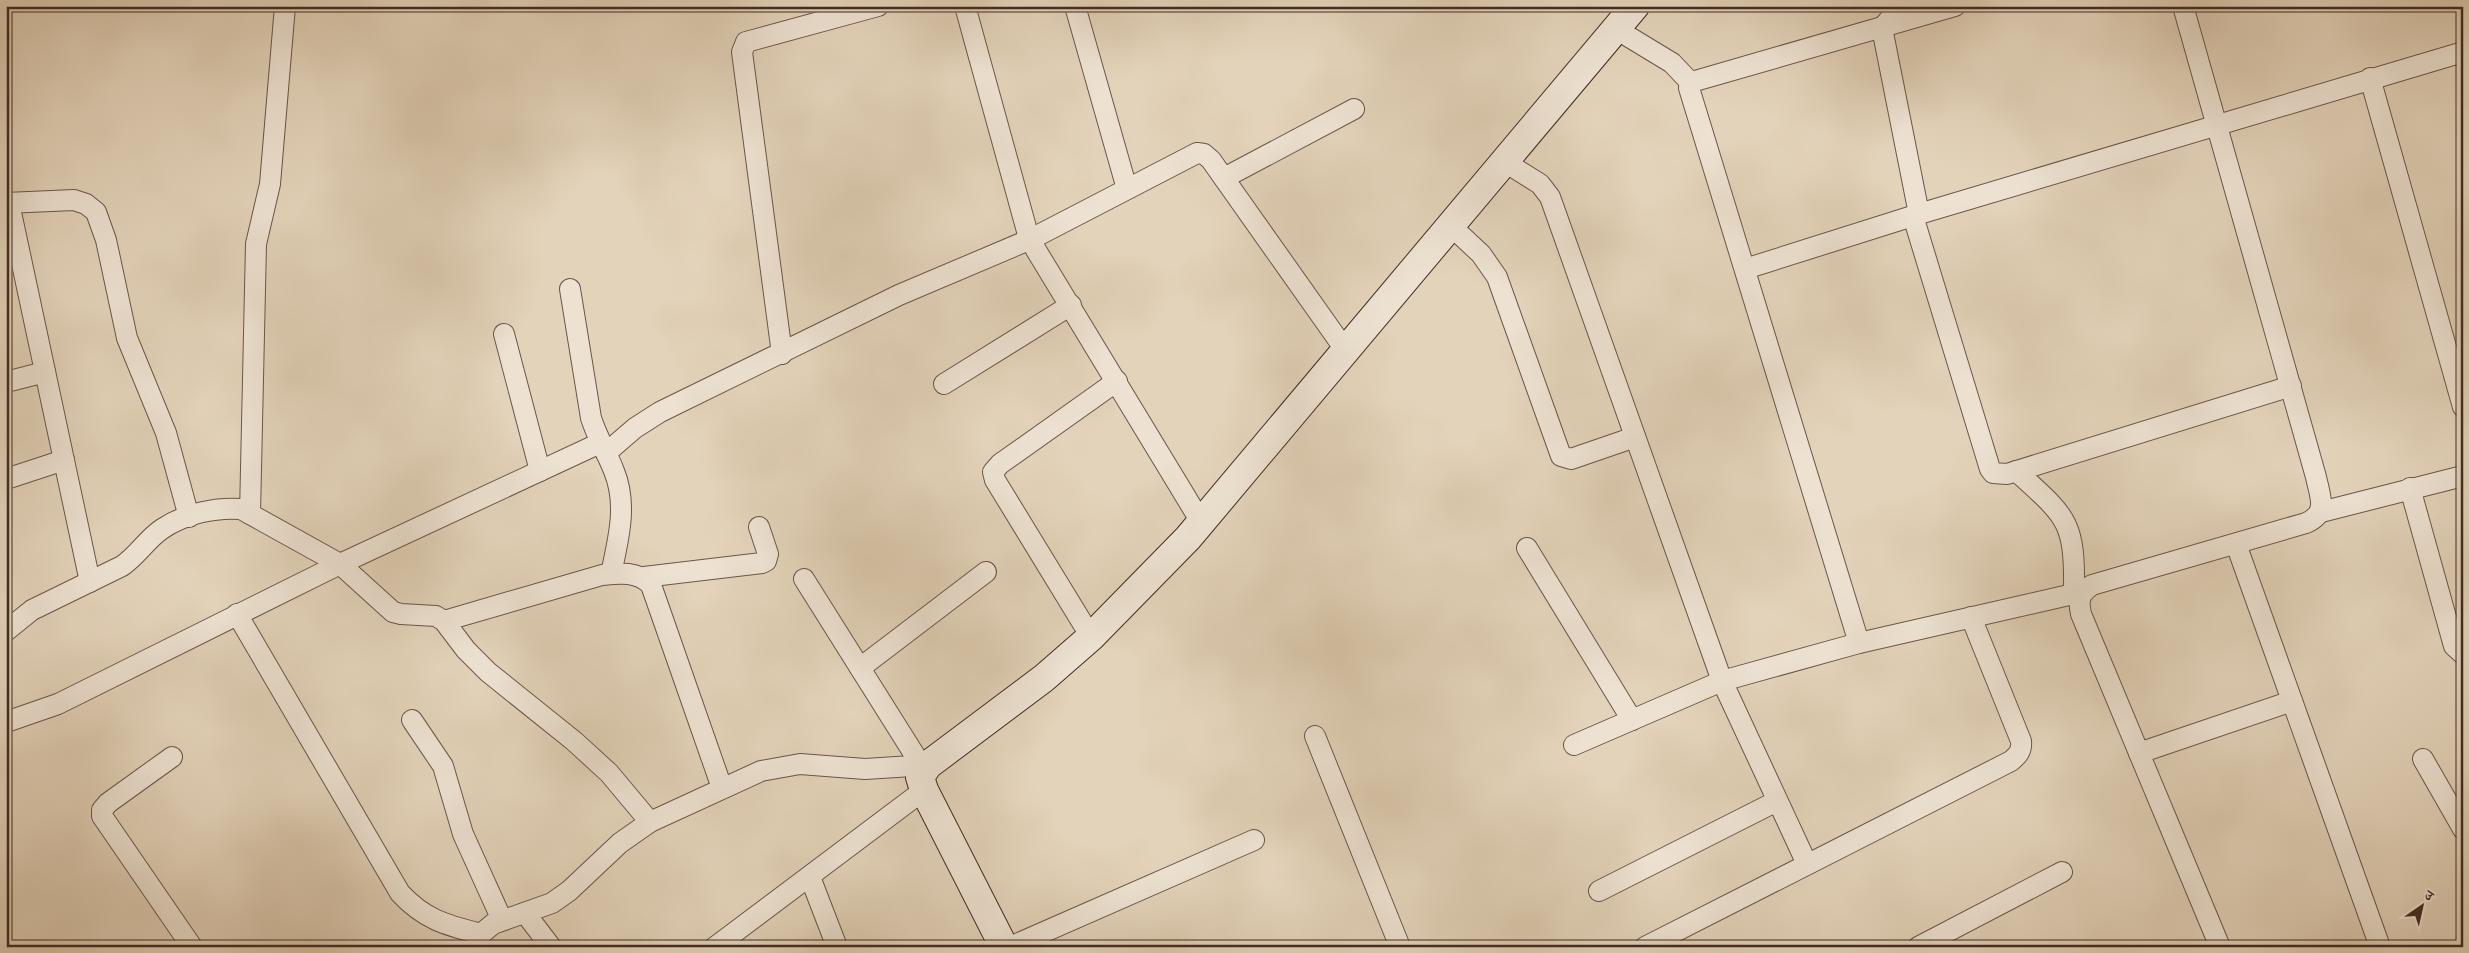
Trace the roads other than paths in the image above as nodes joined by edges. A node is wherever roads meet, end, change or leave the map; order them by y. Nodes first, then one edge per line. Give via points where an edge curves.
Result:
1 (285, 6) edge
2 (878, 6) edge
3 (965, 6) edge
4 (1075, 6) edge
5 (1635, 6) edge
6 (1901, 6) edge
7 (1956, 6) edge
8 (2183, 6) edge
9 (1882, 28) junction
10 (1616, 29) junction
11 (2463, 52) edge
12 (2370, 78) junction
13 (1691, 83) junction
14 (1354, 109) dead end
15 (2216, 126) junction
16 (1505, 162) junction
17 (1224, 178) junction
18 (1127, 189) junction
19 (7, 203) edge
20 (1916, 215) junction
21 (1451, 226) junction
22 (1031, 239) junction
23 (1744, 269) junction
24 (570, 290) dead end
25 (1070, 305) junction
26 (504, 334) dead end
27 (1346, 351) junction
28 (782, 354) junction
29 (45, 372) junction
30 (1117, 381) junction
31 (6, 382) edge
32 (2459, 382) edge
33 (944, 384) dead end
34 (2291, 386) junction
35 (2463, 407) edge
36 (1635, 436) junction
37 (603, 448) junction
38 (64, 460) junction
39 (540, 471) junction
40 (2016, 471) junction
41 (2463, 476) edge
42 (6, 479) edge
43 (2410, 488) junction
44 (2321, 512) junction
45 (250, 514) junction
46 (189, 517) junction
47 (1201, 522) junction
48 (759, 527) dead end
49 (2236, 544) junction
50 (1527, 548) dead end
51 (340, 564) junction
52 (986, 572) dead end
53 (611, 574) junction
54 (644, 578) junction
55 (804, 579) dead end
56 (90, 582) junction
57 (2078, 593) junction
58 (238, 614) junction
59 (1971, 617) junction
60 (444, 621) junction
61 (6, 631) edge
62 (1091, 637) junction
63 (1859, 643) junction
64 (2463, 654) edge
65 (860, 668) junction
66 (1722, 681) junction
67 (2292, 701) junction
68 (412, 720) dead end
69 (1632, 720) junction
70 (6, 722) edge
71 (1315, 736) dead end
72 (1574, 745) dead end
73 (2139, 753) junction
74 (172, 757) dead end
75 (2423, 758) dead end
76 (924, 774) junction
77 (722, 788) junction
78 (1777, 801) junction
79 (650, 822) junction
80 (2463, 829) edge
81 (1254, 840) dead end
82 (1807, 864) junction
83 (2062, 872) dead end
84 (810, 877) junction
85 (1599, 891) dead end
86 (525, 913) junction
87 (502, 920) junction
88 (479, 940) edge
89 (192, 947) edge
90 (551, 947) edge
91 (715, 947) edge
92 (836, 947) edge
93 (1004, 947) edge
94 (1010, 947) edge
95 (1400, 947) edge
96 (1644, 947) edge
97 (1918, 947) edge
98 (2220, 947) edge
99 (2380, 947) edge

1 - 45 street via 270,184 256,244
2 - 28 street via 746,42 742,52
3 - 22 street
4 - 18 street
5 - 10 street
6 - 9 street
7 - 9 street
8 - 15 street
9 - 13 street
9 - 20 street
10 - 13 street via 1672,63
10 - 16 street
11 - 12 street
12 - 15 street
12 - 32 street
13 - 23 street via 1691,97
14 - 17 street
15 - 20 street
15 - 34 street
16 - 21 street
16 - 36 street via 1540,184 1550,197
17 - 18 street via 1211,160 1198,153
17 - 27 street
18 - 22 street
19 - 29 street
19 - 46 street via 74,200 96,212 106,240 127,338 166,433
20 - 23 street
20 - 40 street via 1990,469 2000,475
21 - 27 street
21 - 36 street via 1481,254 1497,277 1561,456 1571,459
22 - 25 street
22 - 28 street via 924,283
23 - 63 street
24 - 37 street via 591,418
25 - 30 street
25 - 33 street
26 - 39 street
27 - 47 street
28 - 37 street via 660,412
29 - 31 street
29 - 38 street
30 - 47 street
30 - 62 street via 993,472
32 - 35 street
34 - 40 street
34 - 44 street via 2316,477
36 - 66 street
37 - 39 street
37 - 53 street via 615,473 621,505 621,524
38 - 42 street
38 - 56 street
39 - 51 street
40 - 57 street via 2064,518 2072,538
41 - 43 street
43 - 44 street
43 - 64 street via 2454,646
44 - 49 street via 2306,523
45 - 46 street via 241,509 227,508
45 - 51 street
46 - 56 street via 162,529 132,559
47 - 62 street
48 - 54 street via 768,554 762,563
49 - 57 street via 2092,586
49 - 67 street
50 - 69 street
51 - 58 street
51 - 60 street via 392,612 436,616
52 - 65 street
53 - 54 street
53 - 60 street
54 - 77 street via 651,585
55 - 65 street
56 - 61 street via 32,610
57 - 59 street
57 - 73 street via 2081,614
58 - 70 street via 58,704
58 - 88 street via 400,894 426,917
59 - 63 street
59 - 82 street via 2021,741 2018,755
60 - 79 street via 488,672 609,773
62 - 76 street
63 - 66 street
65 - 76 street
66 - 69 street
66 - 78 street
67 - 73 street
67 - 99 street
68 - 87 street via 443,766 463,834
69 - 72 street
71 - 95 street
73 - 98 street
74 - 89 street via 108,803 102,810 102,816
75 - 80 street
76 - 77 street via 800,764 761,771
76 - 84 street
76 - 93 street
77 - 79 street
78 - 82 street
78 - 85 street
79 - 86 street via 620,843 552,903
81 - 94 street
82 - 96 street
83 - 97 street
84 - 91 street
84 - 92 street
86 - 87 street
86 - 90 street
87 - 88 street via 493,924

